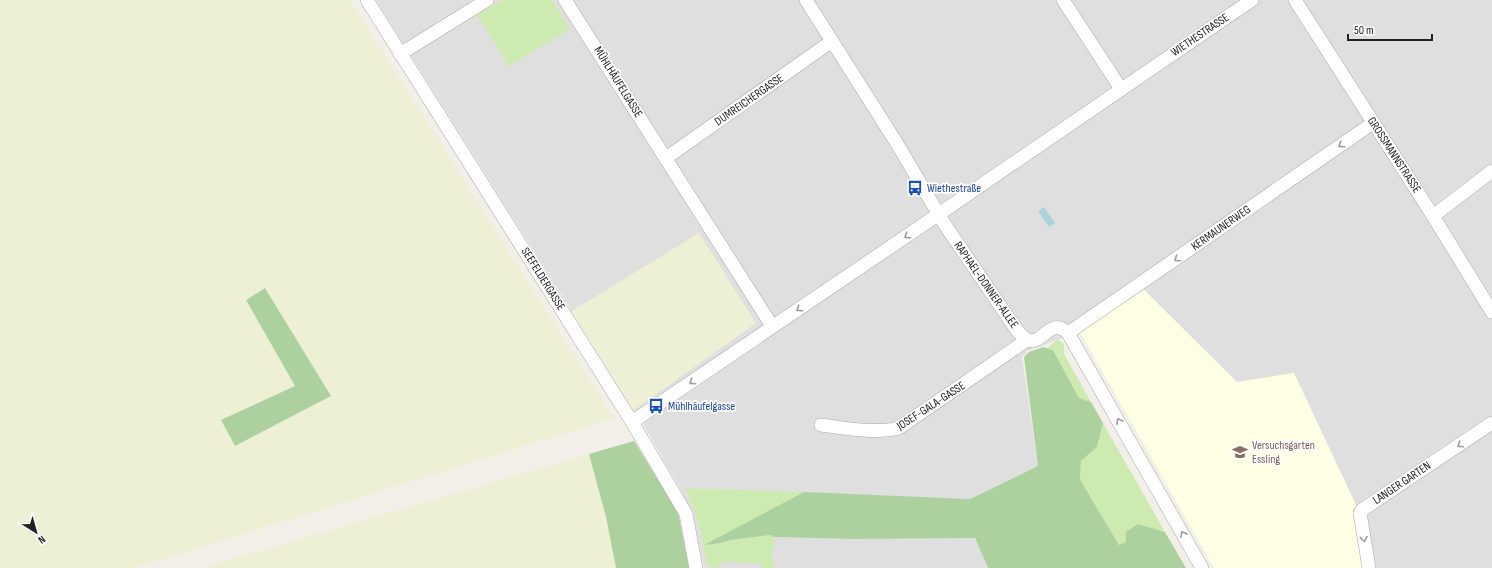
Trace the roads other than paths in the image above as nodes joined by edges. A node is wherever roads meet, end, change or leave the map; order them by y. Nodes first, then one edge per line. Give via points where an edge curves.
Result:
1 (367, 0) edge
2 (487, 0) edge
3 (565, 0) edge
4 (806, 0) edge
5 (1063, 0) edge
6 (1252, 0) edge
7 (1295, 0) edge
8 (832, 41) junction
9 (400, 54) junction
10 (1121, 89) junction
11 (1374, 123) junction
12 (666, 158) junction
13 (1492, 170) edge
14 (940, 214) junction
15 (1433, 216) junction
16 (1492, 312) edge
17 (772, 326) junction
18 (1068, 333) junction
19 (1027, 340) junction
20 (632, 422) junction
21 (1492, 423) edge
22 (821, 425) dead end
23 (696, 568) edge
24 (1202, 568) edge
25 (1369, 568) edge

1 - 9 street, SEEFELDERGASSE
2 - 9 street
3 - 12 street, MÜHLHÄUFELGASSE
4 - 8 street, RAPHAEL-DONNER-ALLEE
5 - 10 street
6 - 10 street, WIETHESTRASSE
7 - 11 street, GROSSMANNSTRASSE
8 - 12 street, DUMREICHERGASSE
8 - 14 street, RAPHAEL-DONNER-ALLEE
9 - 20 street, SEEFELDERGASSE
10 - 14 street, WIETHESTRASSE
11 - 15 street, GROSSMANNSTRASSE
11 -> 18 street, KERMAUNERWEG
12 - 17 street, MÜHLHÄUFELGASSE
13 - 15 street
14 -> 17 street, WIETHESTRASSE
14 - 19 street, RAPHAEL-DONNER-ALLEE via 1016,329
15 - 16 street, GROSSMANNSTRASSE
17 -> 20 street, WIETHESTRASSE
18 - 19 street, RAPHAEL-DONNER-ALLEE via 1063,328 1056,327 1033,340
24 -> 18 street
19 - 22 street, JOSEF-GALA-GASSE via 899,428 885,430
20 - 23 street, SEEFELDERGASSE via 686,514
21 -> 25 street, LANGER GARTEN via 1362,510 1360,513

